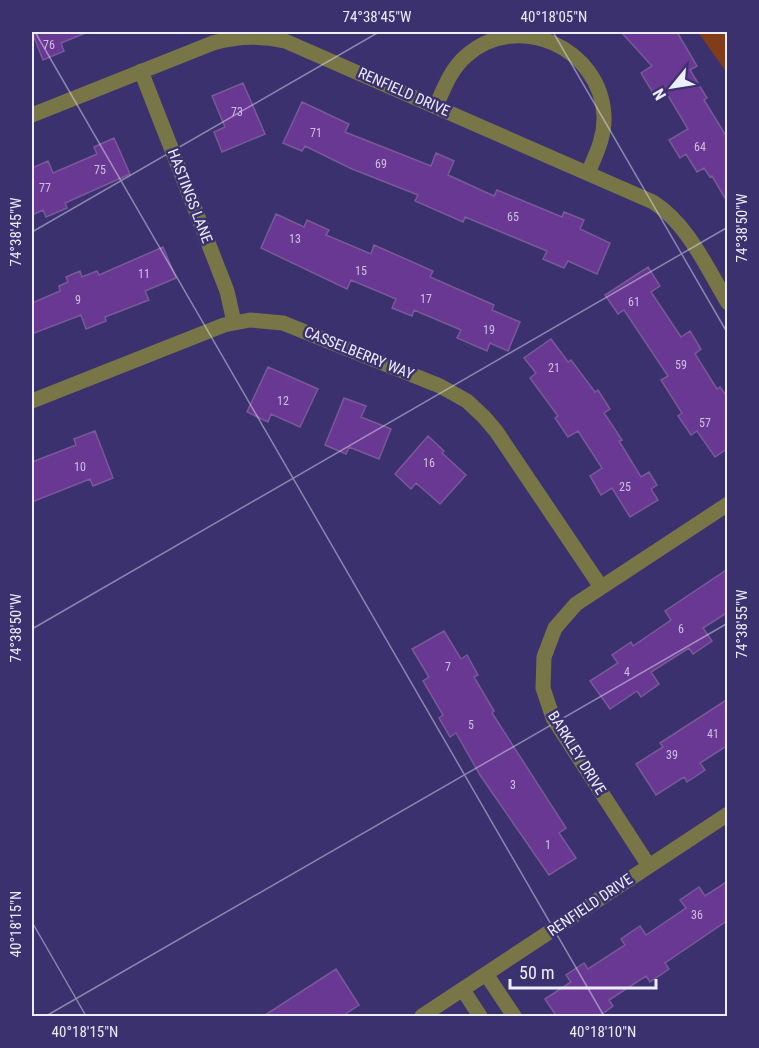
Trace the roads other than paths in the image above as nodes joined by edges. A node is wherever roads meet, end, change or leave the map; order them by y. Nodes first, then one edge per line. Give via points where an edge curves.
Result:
1 (141, 71) junction
2 (436, 106) junction
3 (32, 115) edge
4 (588, 173) junction
5 (728, 303) edge
6 (234, 322) junction
7 (32, 401) edge
8 (728, 504) edge
9 (602, 587) junction
10 (728, 814) edge
11 (649, 866) junction
12 (486, 974) junction
13 (463, 990) junction
14 (422, 1017) edge
15 (480, 1017) edge
16 (514, 1017) edge

1 - 2 street, RENFIELD DRIVE via 221,40 269,38 292,44
1 - 3 street, RENFIELD DRIVE
1 - 6 street, HASTINGS LANE via 227,289
2 - 4 street, RENFIELD DRIVE
2 - 4 street via 455,68 479,46 518,35 550,41 583,64 597,84 602,100 603,132
4 - 5 street, RENFIELD DRIVE via 649,200 668,213 683,230
6 - 7 street, CASSELBERRY WAY
6 - 9 street, CASSELBERRY WAY via 264,320 290,325 440,386 467,401 496,431
8 - 9 street, BARKLEY DRIVE
9 - 11 street, BARKLEY DRIVE via 570,610 555,628 544,657 543,688 556,724
10 - 11 street, RENFIELD DRIVE
11 - 12 street, RENFIELD DRIVE
12 - 13 street, RENFIELD DRIVE
12 - 16 street
13 - 14 street, RENFIELD DRIVE
13 - 15 street

